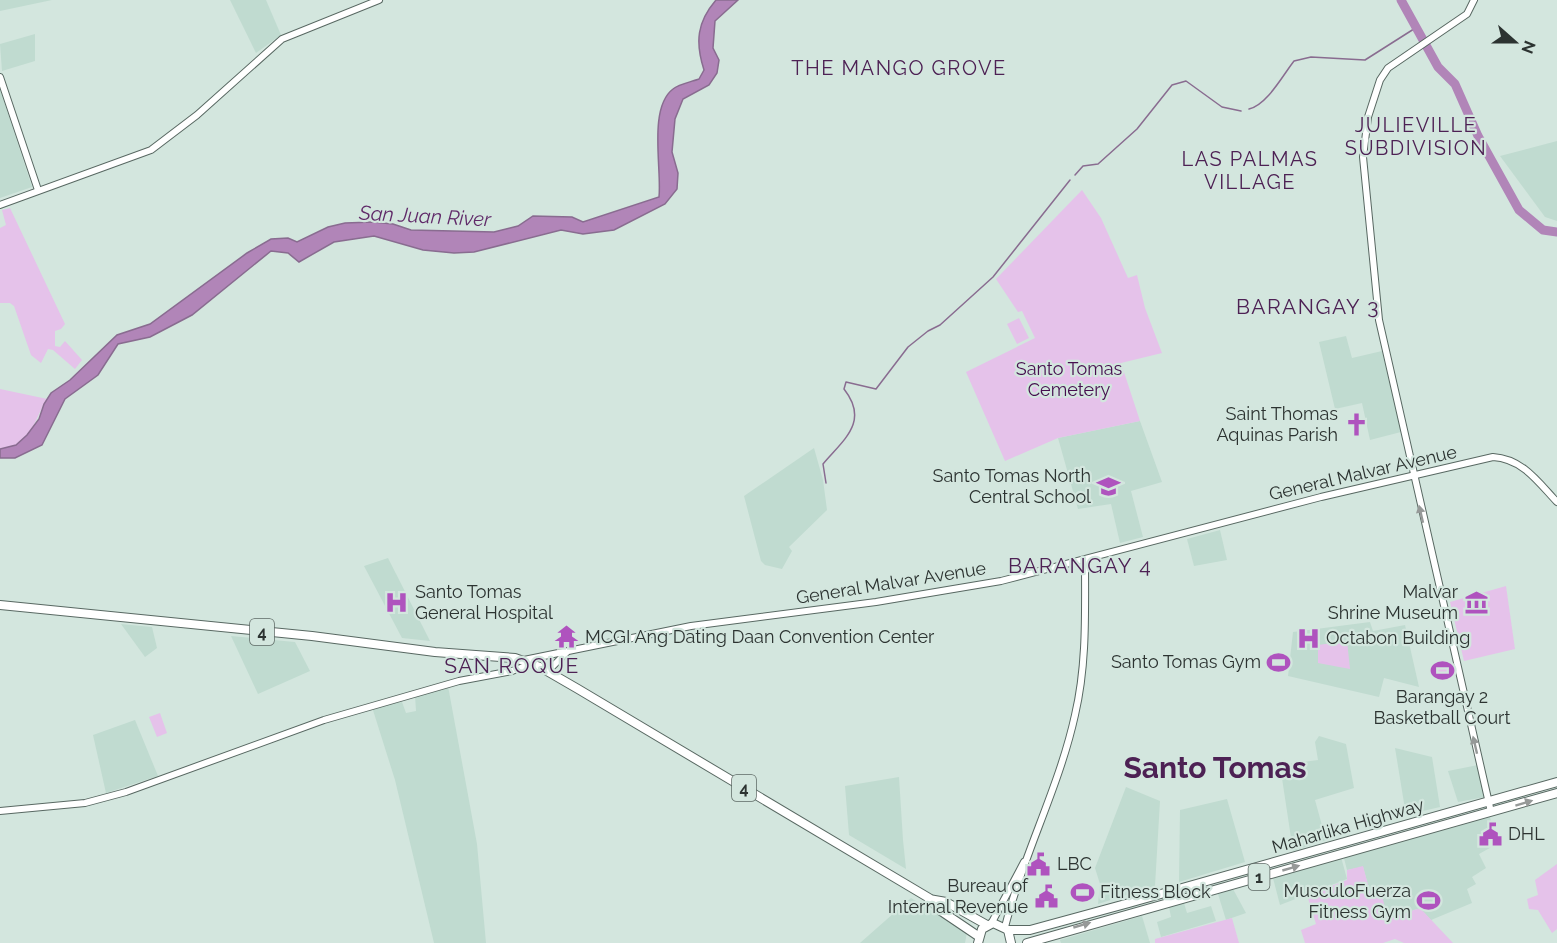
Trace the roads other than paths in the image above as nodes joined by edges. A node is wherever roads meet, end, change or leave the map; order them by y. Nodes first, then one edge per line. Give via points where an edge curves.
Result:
1 (379, 0) edge
2 (1474, 0) edge
3 (0, 77) edge
4 (38, 190) junction
5 (0, 205) edge
6 (1413, 476) junction
7 (1557, 502) edge
8 (1085, 560) junction
9 (0, 605) edge
10 (570, 651) junction
11 (524, 660) junction
12 (533, 664) junction
13 (548, 671) junction
14 (1557, 782) edge
15 (1557, 793) edge
16 (1488, 802) junction
17 (0, 811) edge
18 (1491, 812) junction
19 (1026, 859) junction
20 (929, 898) junction
21 (989, 924) junction
22 (1007, 928) junction
23 (978, 941) edge
24 (1011, 943) edge
25 (1027, 943) edge

1 - 4 main road via 282,39 197,115 151,150
2 - 6 main road via 1467,14 1388,68 1380,80 1364,140 1363,177 1379,320
3 - 4 main road
4 - 5 main road
6 - 7 main road, General Malvar Avenue via 1503,458 1525,468
6 - 8 main road, General Malvar Avenue
16 -> 6 main road
8 - 10 main road, General Malvar Avenue / 4 via 958,590 691,626
8 - 19 main road via 1084,653 1076,714
9 - 11 highway, 4
10 - 11 main road, General Malvar Avenue / 4
10 - 13 main road
11 - 12 highway, 4
12 - 13 highway, 4
12 - 17 main road via 334,716 126,792 85,803
13 - 20 highway, 4
14 - 16 highway, Maharlika Highway / 1
18 -> 15 highway, Maharlika Highway / 1
16 - 18 main road
16 - 22 highway, Maharlika Highway / 1 via 1030,930
25 -> 18 highway, Maharlika Highway / 1
19 - 21 main road
19 - 22 main road
20 - 21 highway, 4 via 946,902
20 - 23 highway, 4
21 - 22 highway, 1
21 - 23 highway
22 - 24 highway

